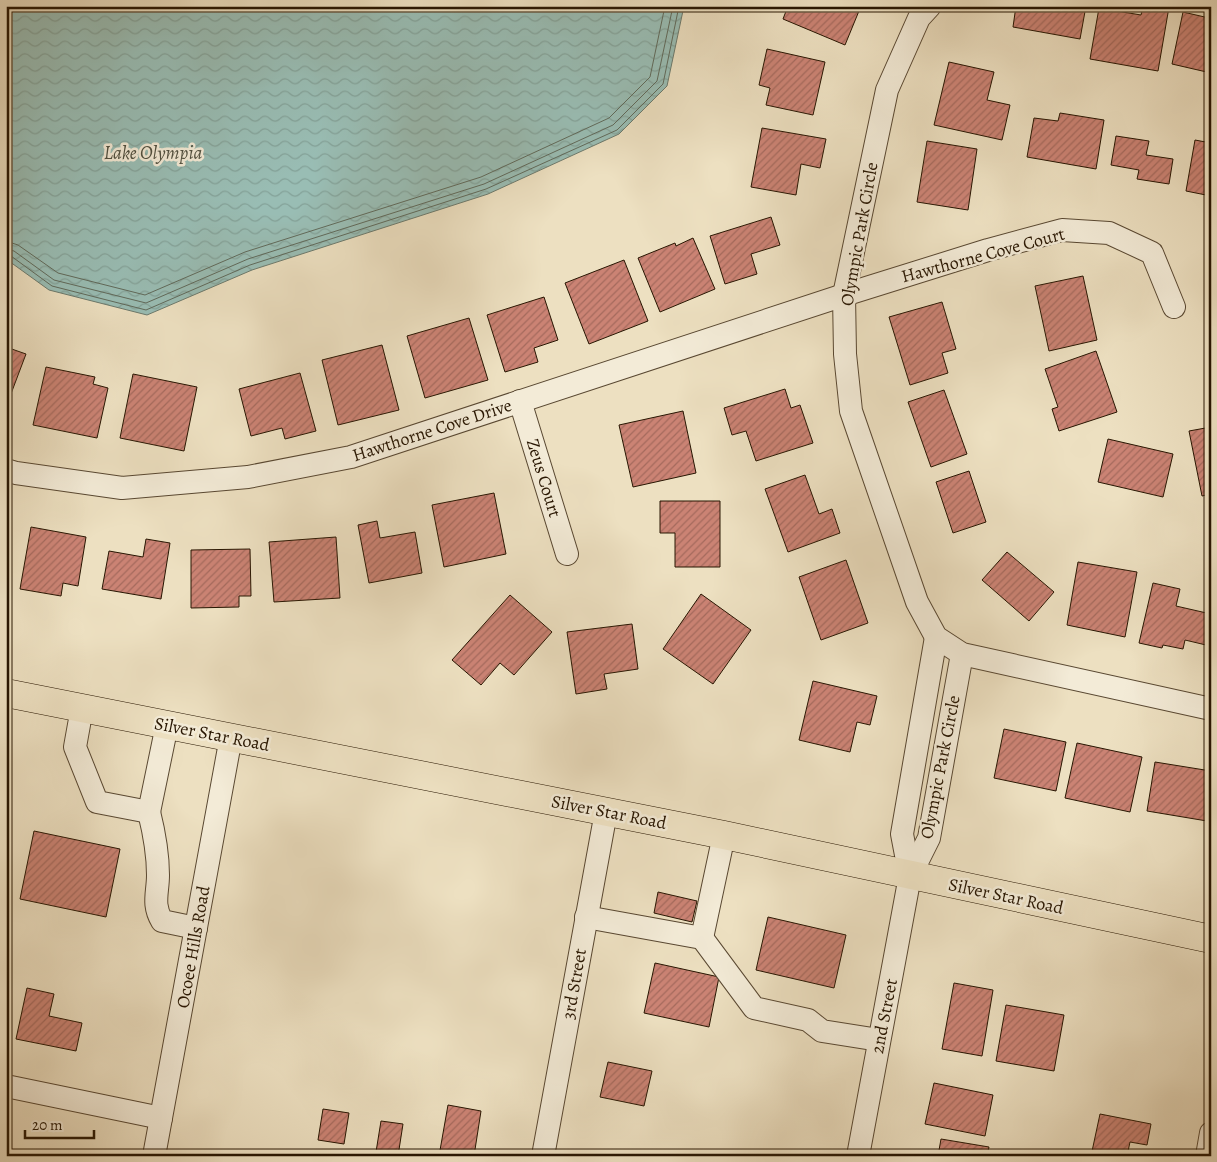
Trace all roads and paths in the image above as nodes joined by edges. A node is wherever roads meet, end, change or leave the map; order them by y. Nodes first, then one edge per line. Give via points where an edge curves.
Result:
1 (930, 6) edge
2 (844, 295) junction
3 (1174, 307) dead end
4 (520, 401) junction
5 (6, 470) edge
6 (567, 554) dead end
7 (936, 638) junction
8 (962, 654) junction
9 (6, 693) edge
10 (82, 708) junction
11 (1211, 709) edge
12 (167, 725) junction
13 (231, 737) junction
14 (149, 812) junction
15 (606, 812) junction
16 (724, 835) junction
17 (910, 876) junction
18 (586, 917) junction
19 (196, 928) junction
20 (702, 938) junction
21 (1211, 939) edge
22 (879, 1040) junction
23 (6, 1086) edge
24 (161, 1118) junction
25 (1211, 1133) edge
26 (154, 1156) edge
27 (543, 1156) edge
28 (858, 1156) edge
29 (1206, 1156) edge

1 - 2 street, Olympic Park Circle via 919,18 887,90
2 - 3 street, Hawthorne Cove Court via 1062,230 1109,233 1152,253
2 - 4 street, Hawthorne Cove Drive
2 - 7 street, Olympic Park Circle via 844,354 851,411 917,602
4 - 5 street, Hawthorne Cove Drive via 352,457 248,477 122,488
4 - 6 street, Zeus Court
7 - 8 street
7 - 17 street, Olympic Park Circle via 902,834
8 - 11 street
8 - 17 street, Olympic Park Circle via 929,838
9 - 10 main road, Silver Star Road
10 - 12 main road, Silver Star Road
10 - 14 street via 75,747 96,802
12 - 13 main road, Silver Star Road
12 - 14 street
13 - 15 main road, Silver Star Road
13 - 19 street, Ocoee Hills Road
14 - 19 street via 156,838 157,911 162,921
15 - 16 main road, Silver Star Road
15 - 18 street, 3rd Street
16 - 17 main road, Silver Star Road
16 - 20 street
17 - 21 main road, Silver Star Road
17 - 22 street, 2nd Street
18 - 20 street
18 - 27 street, 3rd Street
19 - 24 street, Ocoee Hills Road
20 - 22 street via 754,1008 808,1020 822,1031
22 - 28 street, 2nd Street
23 - 24 street
24 - 26 street, Ocoee Hills Road
25 - 29 street

